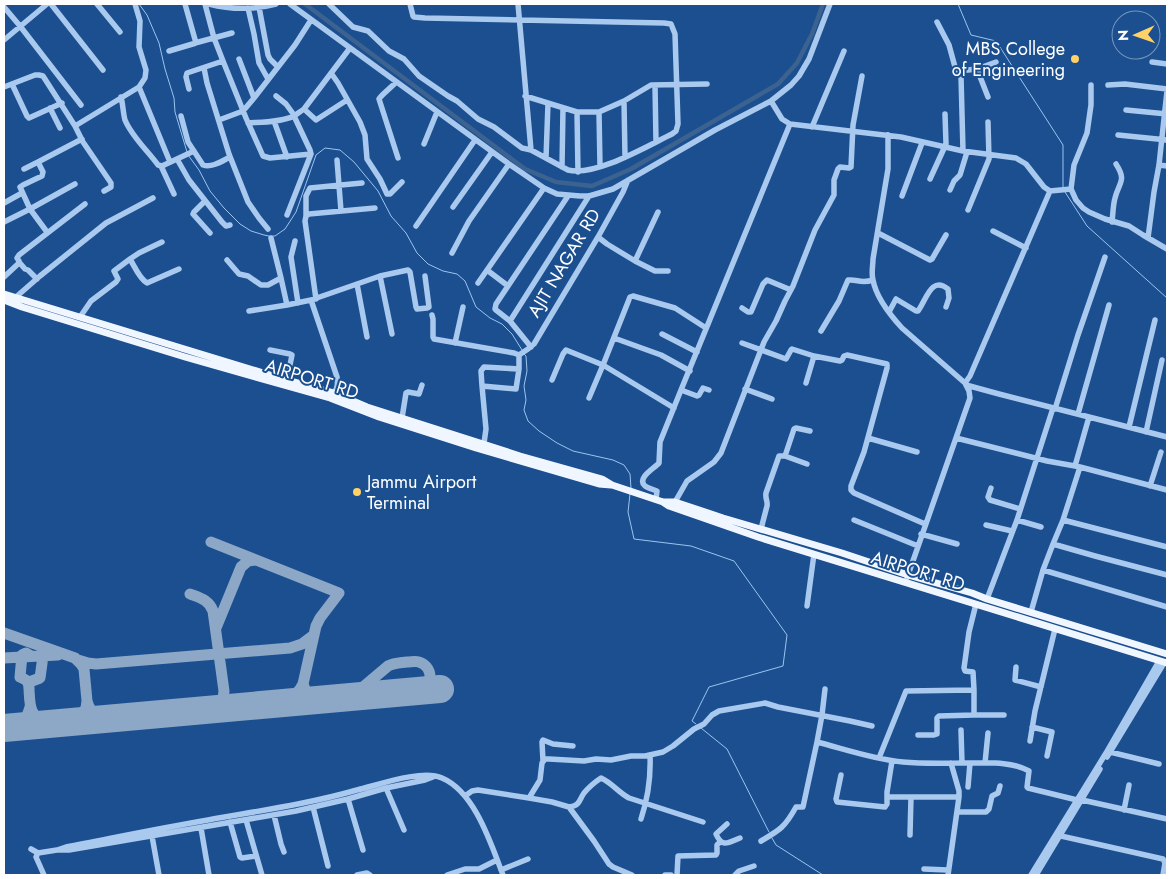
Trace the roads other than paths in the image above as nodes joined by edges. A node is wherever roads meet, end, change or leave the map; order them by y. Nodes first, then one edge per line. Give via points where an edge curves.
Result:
1 (49, 4) edge
2 (96, 4) edge
3 (135, 4) edge
4 (185, 4) edge
5 (207, 4) edge
6 (276, 4) edge
7 (290, 4) edge
8 (329, 4) edge
9 (410, 4) edge
10 (518, 4) edge
11 (830, 4) edge
12 (4, 7) edge
13 (259, 7) junction
14 (248, 8) junction
15 (311, 20) junction
16 (520, 20) junction
17 (937, 22) dead end
18 (20, 26) junction
19 (120, 32) dead end
20 (232, 33) dead end
21 (214, 38) junction
22 (4, 40) edge
23 (196, 43) junction
24 (350, 48) junction
25 (169, 51) dead end
26 (844, 51) dead end
27 (239, 59) dead end
28 (223, 61) junction
29 (996, 62) dead end
30 (1152, 62) dead end
31 (1167, 64) edge
32 (278, 67) junction
33 (204, 68) junction
34 (977, 69) junction
35 (103, 70) dead end
36 (958, 71) junction
37 (331, 73) junction
38 (862, 76) dead end
39 (268, 79) junction
40 (396, 82) junction
41 (12, 84) junction
42 (678, 84) junction
43 (707, 84) dead end
44 (655, 85) junction
45 (1091, 85) dead end
46 (1108, 85) dead end
47 (4, 87) edge
48 (139, 87) junction
49 (188, 89) dead end
50 (1167, 90) edge
51 (276, 96) dead end
52 (525, 96) junction
53 (121, 97) junction
54 (988, 97) dead end
55 (254, 98) junction
56 (347, 100) junction
57 (624, 101) junction
58 (770, 102) junction
59 (62, 103) junction
60 (548, 103) junction
61 (81, 105) dead end
62 (50, 108) junction
63 (304, 108) junction
64 (563, 108) junction
65 (1126, 110) dead end
66 (243, 111) junction
67 (436, 112) junction
68 (577, 112) junction
69 (599, 112) junction
70 (944, 114) dead end
71 (1166, 114) edge
72 (181, 116) dead end
73 (294, 116) junction
74 (219, 120) junction
75 (274, 121) junction
76 (248, 122) junction
77 (988, 122) dead end
78 (790, 124) junction
79 (75, 126) junction
80 (812, 127) junction
81 (60, 128) dead end
82 (852, 132) junction
83 (888, 135) junction
84 (1118, 135) dead end
85 (82, 139) junction
86 (1164, 139) edge
87 (475, 140) junction
88 (656, 142) junction
89 (922, 143) junction
90 (424, 144) dead end
91 (945, 147) junction
92 (531, 150) junction
93 (492, 152) junction
94 (965, 152) junction
95 (191, 153) junction
96 (310, 154) junction
97 (989, 154) junction
98 (287, 156) junction
99 (230, 157) junction
100 (625, 157) junction
101 (398, 158) dead end
102 (546, 158) junction
103 (177, 159) junction
104 (337, 160) dead end
105 (38, 162) junction
106 (170, 162) junction
107 (509, 164) junction
108 (1116, 164) dead end
109 (1159, 165) junction
110 (161, 166) junction
111 (600, 166) junction
112 (1167, 166) edge
113 (562, 167) junction
114 (24, 169) dead end
115 (578, 172) junction
116 (930, 179) dead end
117 (628, 180) junction
118 (402, 182) dead end
119 (362, 183) dead end
120 (75, 184) dead end
121 (339, 185) junction
122 (544, 188) junction
123 (1070, 189) junction
124 (950, 190) dead end
125 (104, 191) dead end
126 (1050, 191) junction
127 (22, 193) junction
128 (174, 194) dead end
129 (568, 196) junction
130 (589, 196) junction
131 (902, 196) dead end
132 (153, 198) dead end
133 (206, 201) junction
134 (4, 203) edge
135 (86, 204) dead end
136 (454, 207) dead end
137 (376, 208) dead end
138 (30, 209) junction
139 (968, 210) dead end
140 (341, 211) junction
141 (658, 212) dead end
142 (287, 214) dead end
143 (306, 216) junction
144 (4, 222) edge
145 (1112, 222) junction
146 (230, 225) dead end
147 (416, 226) dead end
148 (268, 229) dead end
149 (47, 232) junction
150 (992, 232) dead end
151 (210, 233) dead end
152 (878, 233) junction
153 (946, 235) dead end
154 (598, 237) junction
155 (271, 238) dead end
156 (1148, 238) junction
157 (295, 241) dead end
158 (162, 242) dead end
159 (1026, 248) junction
160 (1167, 249) edge
161 (452, 253) dead end
162 (1105, 257) dead end
163 (130, 259) junction
164 (227, 260) dead end
165 (635, 261) junction
166 (19, 262) junction
167 (179, 269) dead end
168 (487, 270) junction
169 (668, 271) dead end
170 (4, 276) edge
171 (380, 276) junction
172 (425, 276) dead end
173 (281, 278) junction
174 (37, 279) junction
175 (873, 280) junction
176 (478, 283) dead end
177 (356, 284) junction
178 (508, 286) junction
179 (791, 290) junction
180 (4, 294) edge
181 (16, 298) junction
182 (313, 299) junction
183 (4, 300) edge
184 (298, 303) junction
185 (288, 305) junction
186 (1109, 306) dead end
187 (462, 307) dead end
188 (946, 307) dead end
189 (742, 308) dead end
190 (249, 311) dead end
191 (889, 312) junction
192 (432, 315) dead end
193 (80, 316) junction
194 (1155, 320) dead end
195 (510, 321) junction
196 (706, 328) junction
197 (821, 332) dead end
198 (392, 334) dead end
199 (662, 334) dead end
200 (367, 337) dead end
201 (614, 338) junction
202 (455, 343) junction
203 (742, 343) dead end
204 (530, 348) junction
205 (270, 350) dead end
206 (760, 350) junction
207 (697, 352) junction
208 (519, 355) junction
209 (814, 356) junction
210 (1162, 360) dead end
211 (603, 365) junction
212 (519, 369) junction
213 (690, 371) junction
214 (287, 380) junction
215 (552, 380) dead end
216 (806, 384) dead end
217 (966, 384) junction
218 (422, 385) dead end
219 (482, 386) junction
220 (745, 388) junction
221 (681, 390) junction
222 (709, 390) dead end
223 (334, 394) junction
224 (588, 398) dead end
225 (772, 399) dead end
226 (674, 408) junction
227 (1054, 408) junction
228 (1078, 414) junction
229 (1089, 417) junction
230 (402, 418) junction
231 (1129, 427) junction
232 (810, 431) dead end
233 (1146, 432) junction
234 (1167, 437) edge
235 (868, 438) junction
236 (956, 438) junction
237 (484, 443) junction
238 (917, 452) dead end
239 (1161, 452) dead end
240 (785, 456) junction
241 (1038, 458) junction
242 (807, 464) dead end
243 (1077, 466) junction
244 (614, 485) junction
245 (1150, 486) junction
246 (991, 488) dead end
247 (1167, 490) edge
248 (659, 500) junction
249 (675, 502) junction
250 (1020, 509) junction
251 (854, 520) dead end
252 (1017, 520) junction
253 (1063, 520) junction
254 (925, 524) junction
255 (986, 524) dead end
256 (1041, 527) dead end
257 (760, 529) junction
258 (1012, 531) junction
259 (922, 534) junction
260 (957, 544) dead end
261 (1053, 544) junction
262 (918, 546) junction
263 (1167, 547) edge
264 (814, 554) junction
265 (1043, 570) junction
266 (908, 575) junction
267 (1167, 575) edge
268 (905, 583) junction
269 (987, 599) junction
270 (976, 604) junction
271 (807, 606) dead end
272 (1167, 607) edge
273 (1031, 612) junction
274 (1055, 629) junction
275 (1167, 652) edge
276 (1164, 662) edge
277 (1016, 667) dead end
278 (1041, 688) junction
279 (825, 689) dead end
280 (974, 690) junction
281 (822, 715) junction
282 (974, 715) junction
283 (1004, 715) dead end
284 (872, 726) dead end
285 (1032, 727) junction
286 (961, 730) dead end
287 (988, 733) dead end
288 (918, 735) dead end
289 (1030, 741) dead end
290 (817, 742) junction
291 (573, 746) dead end
292 (1110, 752) junction
293 (650, 755) junction
294 (1047, 756) dead end
295 (879, 758) junction
296 (543, 761) junction
297 (892, 761) junction
298 (951, 763) junction
299 (962, 763) junction
300 (970, 763) junction
301 (985, 763) junction
302 (1159, 764) dead end
303 (841, 775) dead end
304 (435, 776) junction
305 (1129, 784) dead end
306 (1000, 786) dead end
307 (968, 787) dead end
308 (386, 788) junction
309 (465, 796) junction
310 (959, 796) junction
311 (887, 797) junction
312 (911, 797) junction
313 (529, 798) junction
314 (348, 799) junction
315 (1080, 800) junction
316 (646, 803) junction
317 (313, 807) junction
318 (569, 807) junction
319 (1124, 810) junction
320 (957, 812) junction
321 (274, 815) junction
322 (641, 819) dead end
323 (1167, 819) edge
324 (246, 820) junction
325 (230, 822) junction
326 (703, 822) dead end
327 (727, 824) dead end
328 (201, 828) junction
329 (404, 830) dead end
330 (910, 835) dead end
331 (152, 836) junction
332 (1061, 836) junction
333 (740, 838) dead end
334 (761, 841) dead end
335 (720, 842) junction
336 (31, 849) dead end
337 (57, 850) junction
338 (363, 850) dead end
339 (284, 852) dead end
340 (38, 853) junction
341 (256, 856) junction
342 (497, 860) junction
343 (528, 860) dead end
344 (328, 866) dead end
345 (754, 866) dead end
346 (924, 869) dead end
347 (948, 872) edge
348 (502, 873) edge
349 (44, 875) edge
350 (159, 875) edge
351 (209, 875) edge
352 (262, 875) edge
353 (356, 875) edge
354 (370, 875) edge
355 (447, 875) edge
356 (632, 875) edge
357 (666, 875) edge
358 (670, 875) edge
359 (677, 875) edge
360 (735, 875) edge
361 (1031, 875) edge
362 (1036, 875) edge
363 (1163, 875) edge

1 - 18 street
1 - 35 street
2 - 19 street
3 - 48 street via 146,74
4 - 23 street
5 - 14 street
5 - 21 street
6 - 13 street
7 - 15 street
8 - 92 street via 353,27 368,32 419,76 478,119 522,148
9 - 16 street via 412,14 418,18
10 - 16 street
11 - 58 street via 805,67 791,85
12 - 18 street
13 - 14 street
13 - 32 street via 268,55
14 - 39 street via 259,63
15 - 24 street
15 - 32 street
16 - 42 street via 671,24 675,34
16 - 52 street
17 - 36 street
18 - 22 street
18 - 61 street
20 - 21 street
21 - 23 street
21 - 28 street
23 - 25 street
24 - 37 street
24 - 40 street
26 - 80 street
27 - 55 street
28 - 33 street
28 - 66 street
29 - 34 street
30 - 31 street
32 - 39 street
33 - 49 street via 187,73
33 - 74 street
34 - 36 street
34 - 54 street
36 - 94 street via 962,79
37 - 56 street
37 - 63 street
38 - 82 street
39 - 55 street
40 - 67 street
40 - 101 street via 379,99
41 - 47 street
41 - 59 street via 35,75 43,76
41 - 62 street via 29,118
42 - 43 street
42 - 44 street
42 - 88 street via 677,129
44 - 57 street
44 - 88 street
45 - 123 street via 1087,133 1074,165
46 - 50 street
48 - 53 street
48 - 106 street
50 - 71 street
51 - 73 street
52 - 60 street
52 - 92 street
53 - 79 street
53 - 110 street via 128,125
55 - 66 street
56 - 63 street via 316,120
56 - 118 street via 365,135 367,159 387,194
57 - 69 street
57 - 100 street
58 - 78 street via 782,119
58 - 117 street
59 - 62 street
59 - 79 street
60 - 64 street
60 - 102 street
62 - 81 street
63 - 73 street
64 - 68 street
64 - 113 street
65 - 71 street
66 - 74 street
66 - 76 street
67 - 87 street
67 - 90 street
68 - 69 street
68 - 115 street
69 - 111 street
70 - 91 street
71 - 86 street
72 - 95 street
73 - 75 street
73 - 96 street
74 - 99 street
75 - 76 street
75 - 98 street
76 - 98 street via 263,156
77 - 97 street
78 - 80 street
78 - 196 street
79 - 85 street
80 - 82 street
82 - 83 street
82 - 179 street via 851,167 838,169 834,195 815,230
83 - 89 street
83 - 152 street via 888,170
84 - 86 street
85 - 105 street
85 - 125 street via 111,183 111,187
86 - 109 street
87 - 93 street
87 - 147 street
88 - 100 street
89 - 91 street
89 - 131 street
91 - 94 street
91 - 116 street
92 - 102 street
93 - 107 street
93 - 136 street
94 - 97 street
94 - 124 street via 960,174
95 - 99 street via 207,166
95 - 103 street
96 - 98 street
96 - 142 street
97 - 126 street via 1021,160
97 - 139 street
99 - 148 street via 248,202
100 - 111 street
102 - 113 street
103 - 106 street
103 - 133 street
104 - 121 street
105 - 114 street
105 - 127 street via 43,175 21,186
106 - 110 street
107 - 122 street
107 - 161 street via 469,221
108 - 145 street via 1122,177
109 - 112 street
109 - 156 street
110 - 128 street
111 - 115 street
113 - 115 street
117 - 130 street via 613,189
117 - 154 street, AJIT NAGAR RD
119 - 121 street
120 - 138 street
121 - 140 street
121 - 143 street via 309,189 305,202
122 - 129 street
122 - 168 street
123 - 126 street
123 - 145 street via 1083,208
126 - 159 street
127 - 134 street
127 - 138 street
129 - 130 street
129 - 178 street
130 - 195 street
132 - 174 street via 106,223
133 - 146 street via 225,225
133 - 151 street via 193,214
135 - 149 street
137 - 140 street
138 - 144 street
138 - 149 street
140 - 143 street
141 - 165 street
143 - 182 street
145 - 156 street via 1129,226
149 - 166 street via 19,255
150 - 159 street
152 - 153 street via 930,260
152 - 175 street
154 - 165 street
154 - 204 street, AJIT NAGAR RD
155 - 173 street
156 - 160 street
157 - 184 street via 292,261
158 - 163 street
159 - 217 street
162 - 227 street
163 - 167 street via 147,283
163 - 193 street via 114,271 118,279 116,282 91,301
164 - 173 street via 239,274 261,285
165 - 169 street via 655,271
166 - 170 street
166 - 174 street
168 - 176 street
168 - 178 street
171 - 172 street via 409,271 417,309 429,308
171 - 177 street
171 - 198 street
173 - 185 street
174 - 181 street
175 - 191 street
175 - 197 street via 848,280
177 - 182 street
177 - 200 street
178 - 195 street via 495,308
179 - 189 street via 767,280 751,312
179 - 206 street
180 - 181 main road
181 - 193 main road
182 - 184 street
182 - 223 street via 337,377 338,386
183 - 244 main road, AIRPORT RD via 330,398 476,448 599,484
184 - 185 street
185 - 190 street
186 - 228 street
187 - 202 street
188 - 191 street via 948,289 937,285 919,310 896,299
191 - 217 street via 902,328
192 - 202 street via 433,338
193 - 214 main road
194 - 231 street
195 - 204 street
196 - 201 street via 675,308 633,296
196 - 207 street
199 - 207 street
201 - 211 street
201 - 213 street via 661,355
202 - 208 street
203 - 206 street
204 - 208 street, AJIT NAGAR RD
205 - 214 street via 292,356
206 - 209 street via 786,359 792,349
206 - 220 street
207 - 213 street
208 - 212 street
209 - 216 street
209 - 235 street via 840,361 846,355 887,364
210 - 233 street
211 - 215 street via 565,351
211 - 224 street
211 - 226 street
212 - 219 street via 484,367 481,371
212 - 219 street via 516,390
213 - 221 street
214 - 223 main road
217 - 227 street
217 - 236 street via 970,396
218 - 230 street via 419,394 406,393
219 - 237 street via 486,424
220 - 225 street
220 - 249 street via 721,453 687,481
221 - 222 street via 697,396 703,389
221 - 226 street
223 - 230 main road
226 - 248 street via 660,442 659,463 644,478 645,486 657,492
227 - 228 street
227 - 241 street
228 - 229 street
229 - 231 street
229 - 243 street
230 - 237 main road
231 - 233 street
232 - 240 street via 794,429
233 - 234 street
235 - 238 street
235 - 254 street via 851,492
236 - 241 street
236 - 254 street
237 - 244 main road
239 - 245 street
240 - 242 street
240 - 257 street via 778,457 766,493 768,504
241 - 243 street
241 - 250 street
243 - 245 street
243 - 253 street
244 - 248 main road
245 - 247 street
246 - 250 street via 990,500
248 - 249 main road
248 - 264 main road, AIRPORT RD
249 - 257 main road
250 - 252 street
251 - 262 street
252 - 256 street
252 - 258 street
253 - 261 street
253 - 263 street
254 - 259 street
255 - 258 street
257 - 266 main road
258 - 269 street
259 - 260 street
259 - 262 street
261 - 265 street
261 - 267 street
262 - 266 street
264 - 268 main road, AIRPORT RD
264 - 271 street
265 - 272 street
265 - 273 street
266 - 268 street
266 - 269 main road
268 - 270 main road, AIRPORT RD
269 - 273 main road
270 - 274 main road, AIRPORT RD
270 - 280 street via 964,668 974,672
273 - 275 main road
274 - 276 main road, AIRPORT RD
274 - 278 street
276 - 292 street
276 - 315 street
277 - 278 street via 1015,680
278 - 285 street
279 - 281 street
280 - 282 street
280 - 295 street via 906,691
281 - 284 street
281 - 290 street
281 - 293 street via 762,703 719,711 669,749
282 - 283 street
282 - 288 street via 939,716 937,734
285 - 289 street
285 - 294 street via 1052,732
286 - 299 street
287 - 301 street
290 - 295 street
290 - 334 street via 803,807 796,807 780,830
291 - 296 street via 543,740
292 - 302 street
292 - 315 street
293 - 296 street via 611,760
293 - 316 street
295 - 297 street
296 - 313 street via 540,780
297 - 298 street
297 - 311 street
298 - 299 street
298 - 310 street
299 - 300 street
300 - 301 street
300 - 307 street
301 - 315 street via 1008,764 1028,770 1028,788
303 - 311 street via 837,802 884,807
304 - 308 street
304 - 309 street via 449,782
304 - 337 street via 406,778 325,799
305 - 319 street
306 - 320 street via 986,812
308 - 314 street
308 - 329 street
309 - 313 street via 478,790
309 - 342 street via 474,808
310 - 312 street
310 - 320 street
311 - 312 street
312 - 330 street
313 - 318 street
314 - 317 street
314 - 338 street
315 - 319 street
315 - 332 street
315 - 361 street
316 - 318 street via 621,793 601,778 584,793 577,805
316 - 322 street
316 - 326 street
317 - 321 street
317 - 344 street
318 - 356 street via 609,864
319 - 323 street
320 - 347 street
321 - 324 street
321 - 339 street
324 - 325 street
324 - 341 street
325 - 328 street
325 - 341 street via 240,857
327 - 335 street via 716,834
328 - 331 street
328 - 351 street
331 - 337 street
331 - 350 street
332 - 362 street
332 - 363 street via 1163,859
333 - 335 street
335 - 359 street via 716,855 678,856
336 - 340 street
337 - 340 street
340 - 349 street via 36,857
341 - 352 street
342 - 348 street
342 - 355 street via 479,869 465,869
343 - 348 street
345 - 360 street
346 - 347 street
353 - 354 street
357 - 358 street

